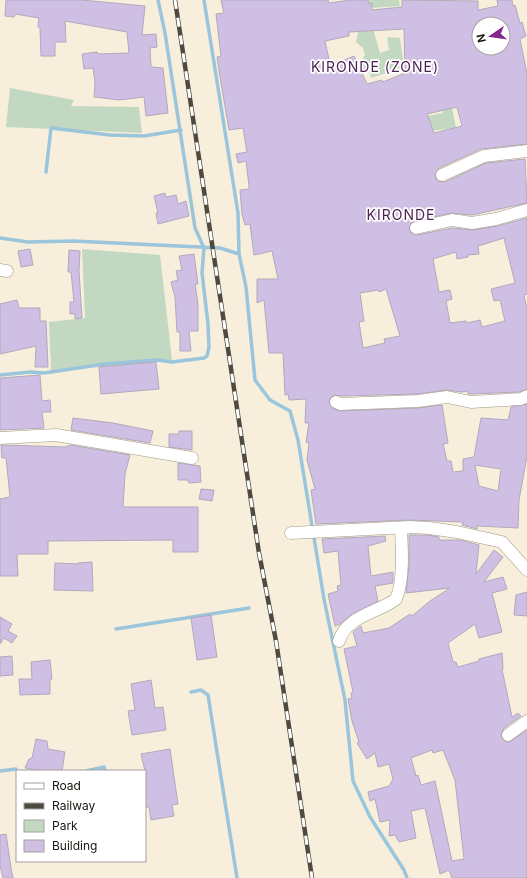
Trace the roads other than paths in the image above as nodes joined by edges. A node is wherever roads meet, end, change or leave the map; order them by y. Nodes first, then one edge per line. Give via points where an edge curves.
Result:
1 (527, 151) edge
2 (442, 175) dead end
3 (527, 210) edge
4 (416, 228) dead end
5 (527, 396) edge
6 (336, 402) dead end
7 (0, 438) edge
8 (192, 458) dead end
9 (401, 528) junction
10 (291, 533) dead end
11 (527, 570) edge
12 (339, 641) dead end
13 (527, 721) edge
14 (508, 735) dead end

1 - 2 street via 484,156
3 - 4 street via 472,223 452,220
5 - 6 street via 478,402 447,397 367,404
7 - 8 street via 56,435
9 - 10 street
9 - 11 street via 441,529 502,542
9 - 12 street via 400,582 396,599 351,623 342,632
13 - 14 street

